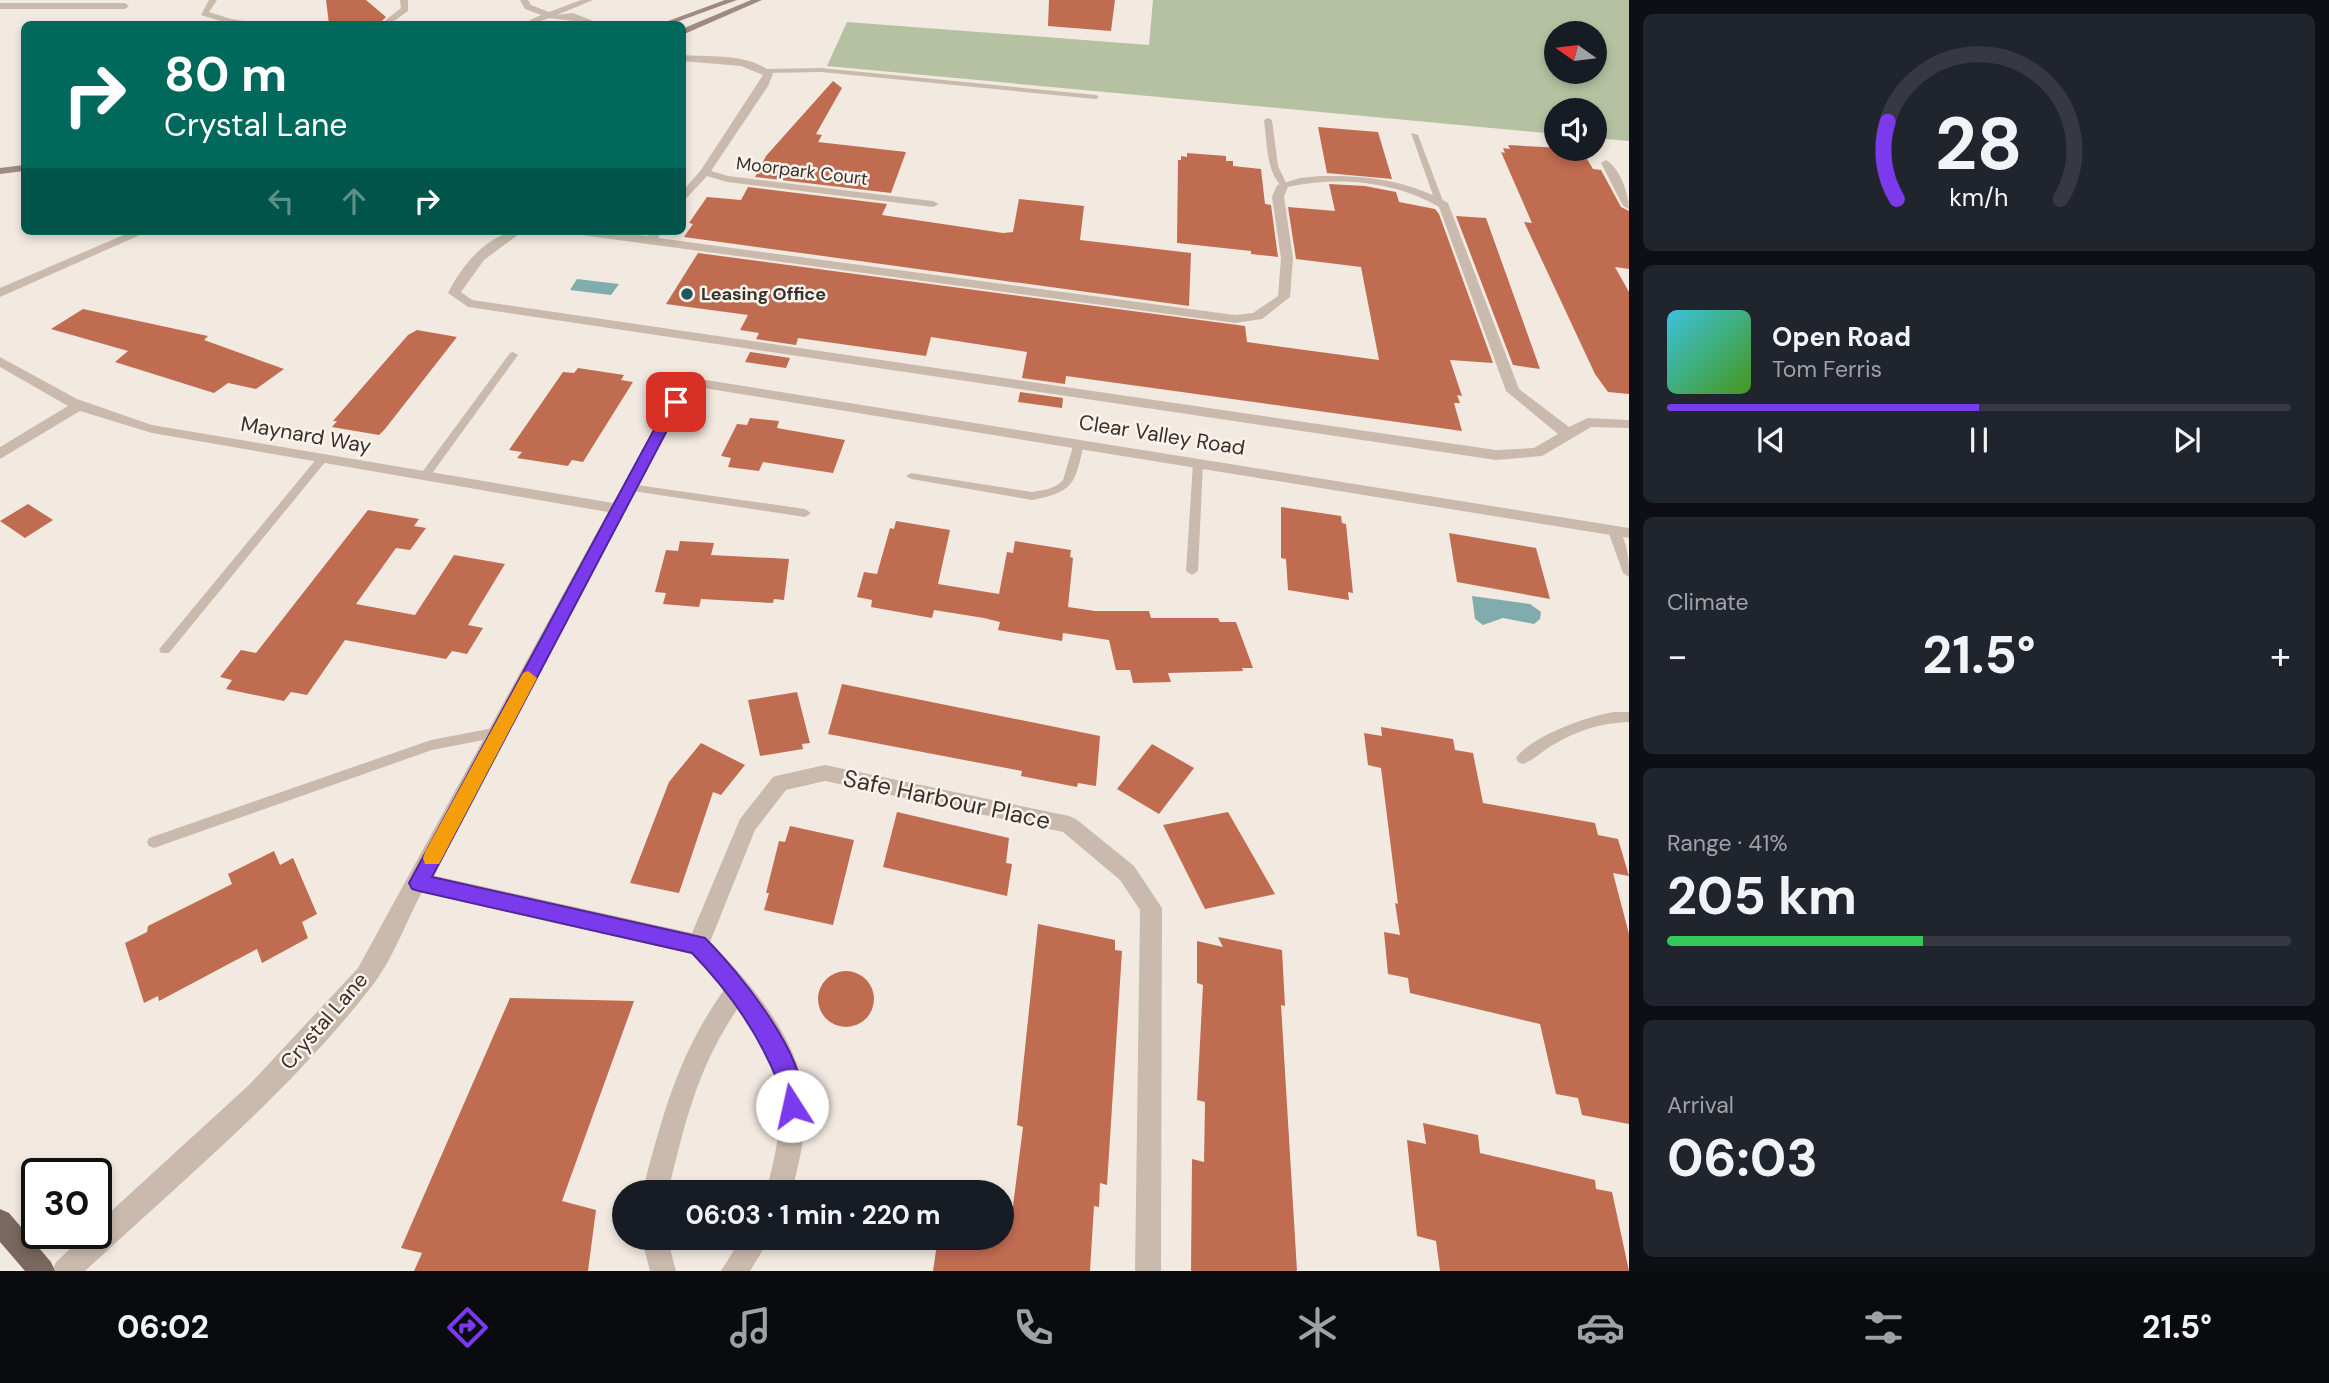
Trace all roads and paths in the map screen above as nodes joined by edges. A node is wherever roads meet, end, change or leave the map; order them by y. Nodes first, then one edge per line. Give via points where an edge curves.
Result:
1 (212, 0) edge
2 (404, 0) edge
3 (524, 0) edge
4 (589, 0) edge
5 (733, 0) edge
6 (758, 0) edge
7 (127, 3) edge
8 (6, 4) edge
9 (116, 18) dead end
10 (553, 19) edge
11 (227, 21) edge
12 (389, 21) edge
13 (586, 21) edge
14 (673, 21) edge
15 (686, 31) edge
16 (686, 58) edge
17 (766, 71) junction
18 (1096, 97) dead end
19 (1268, 120) dead end
20 (1414, 135) dead end
21 (1606, 163) dead end
22 (21, 168) edge
23 (0, 171) edge
24 (705, 172) junction
25 (1283, 185) junction
26 (686, 195) edge
27 (1439, 201) junction
28 (933, 204) dead end
29 (1629, 206) edge
30 (134, 235) edge
31 (508, 235) edge
32 (653, 235) edge
33 (0, 293) edge
34 (513, 355) dead end
35 (0, 361) edge
36 (687, 381) joint
37 (77, 406) junction
38 (1629, 424) edge
39 (1569, 435) junction
40 (1079, 443) junction
41 (0, 454) edge
42 (322, 459) junction
43 (1198, 463) junction
44 (911, 476) dead end
45 (425, 477) junction
46 (630, 488) junction
47 (619, 509) junction
48 (805, 513) dead end
49 (1622, 532) edge
50 (1192, 571) dead end
51 (1629, 573) edge
52 (165, 650) dead end
53 (1629, 717) edge
54 (499, 732) junction
55 (1523, 758) dead end
56 (154, 842) dead end
57 (419, 883) junction
58 (698, 945) junction
59 (737, 991) junction
60 (658, 1180) edge
61 (781, 1180) edge
62 (0, 1222) edge
63 (657, 1250) edge
64 (749, 1250) edge
65 (42, 1271) edge
66 (65, 1271) edge
67 (663, 1271) edge
68 (734, 1271) edge
69 (1148, 1271) edge

1 - 11 street via 204,13
2 - 12 street via 405,9
3 - 10 street via 528,7
4 - 10 street
5 - 14 main road
6 - 15 main road
7 - 8 street
7 - 9 street
10 - 13 street via 573,16
16 - 17 street via 741,63
17 - 18 lane via 821,70
17 - 24 street, Moorpark Court via 763,86
19 - 25 lane via 1274,166
20 - 27 lane
21 - 29 street
22 - 23 main road
24 - 26 street
24 - 28 street, Moorpark Court via 727,179
25 - 27 street via 1329,179 1393,186 1429,194
25 - 32 street via 1278,197 1287,258 1284,297 1257,316 1235,319
27 - 39 street via 1513,391
30 - 33 street
31 - 39 street via 461,277 454,293 468,303 1496,455 1537,453
34 - 45 lane
35 - 37 street, Maynard Way
36 - 40 street, Clear Valley Road
36 - 46 street, Crystal Lane
37 - 41 street
37 - 42 street, Maynard Way via 181,436
38 - 39 street via 1588,422
40 - 43 street, Clear Valley Road
40 - 44 lane via 1070,481 1053,493 1032,496
42 - 45 street, Maynard Way
42 - 52 lane
43 - 49 street, Clear Valley Road
43 - 50 lane
45 - 47 street, Maynard Way
46 - 47 street, Crystal Lane
46 - 48 lane
47 - 54 street, Crystal Lane
49 - 51 lane
53 - 55 lane via 1606,716 1564,730
54 - 56 lane via 431,745
54 - 57 street, Crystal Lane
57 - 58 street
57 - 66 street, Crystal Lane via 366,976 325,1027 247,1105
58 - 59 street
58 - 69 street, Safe Harbour Place via 747,825 780,783 825,773 1069,825 1127,873 1151,908
59 - 60 street via 709,1031 680,1096
59 - 61 street via 766,1028 791,1086 792,1125
62 - 65 main road
63 - 67 street
64 - 68 street

